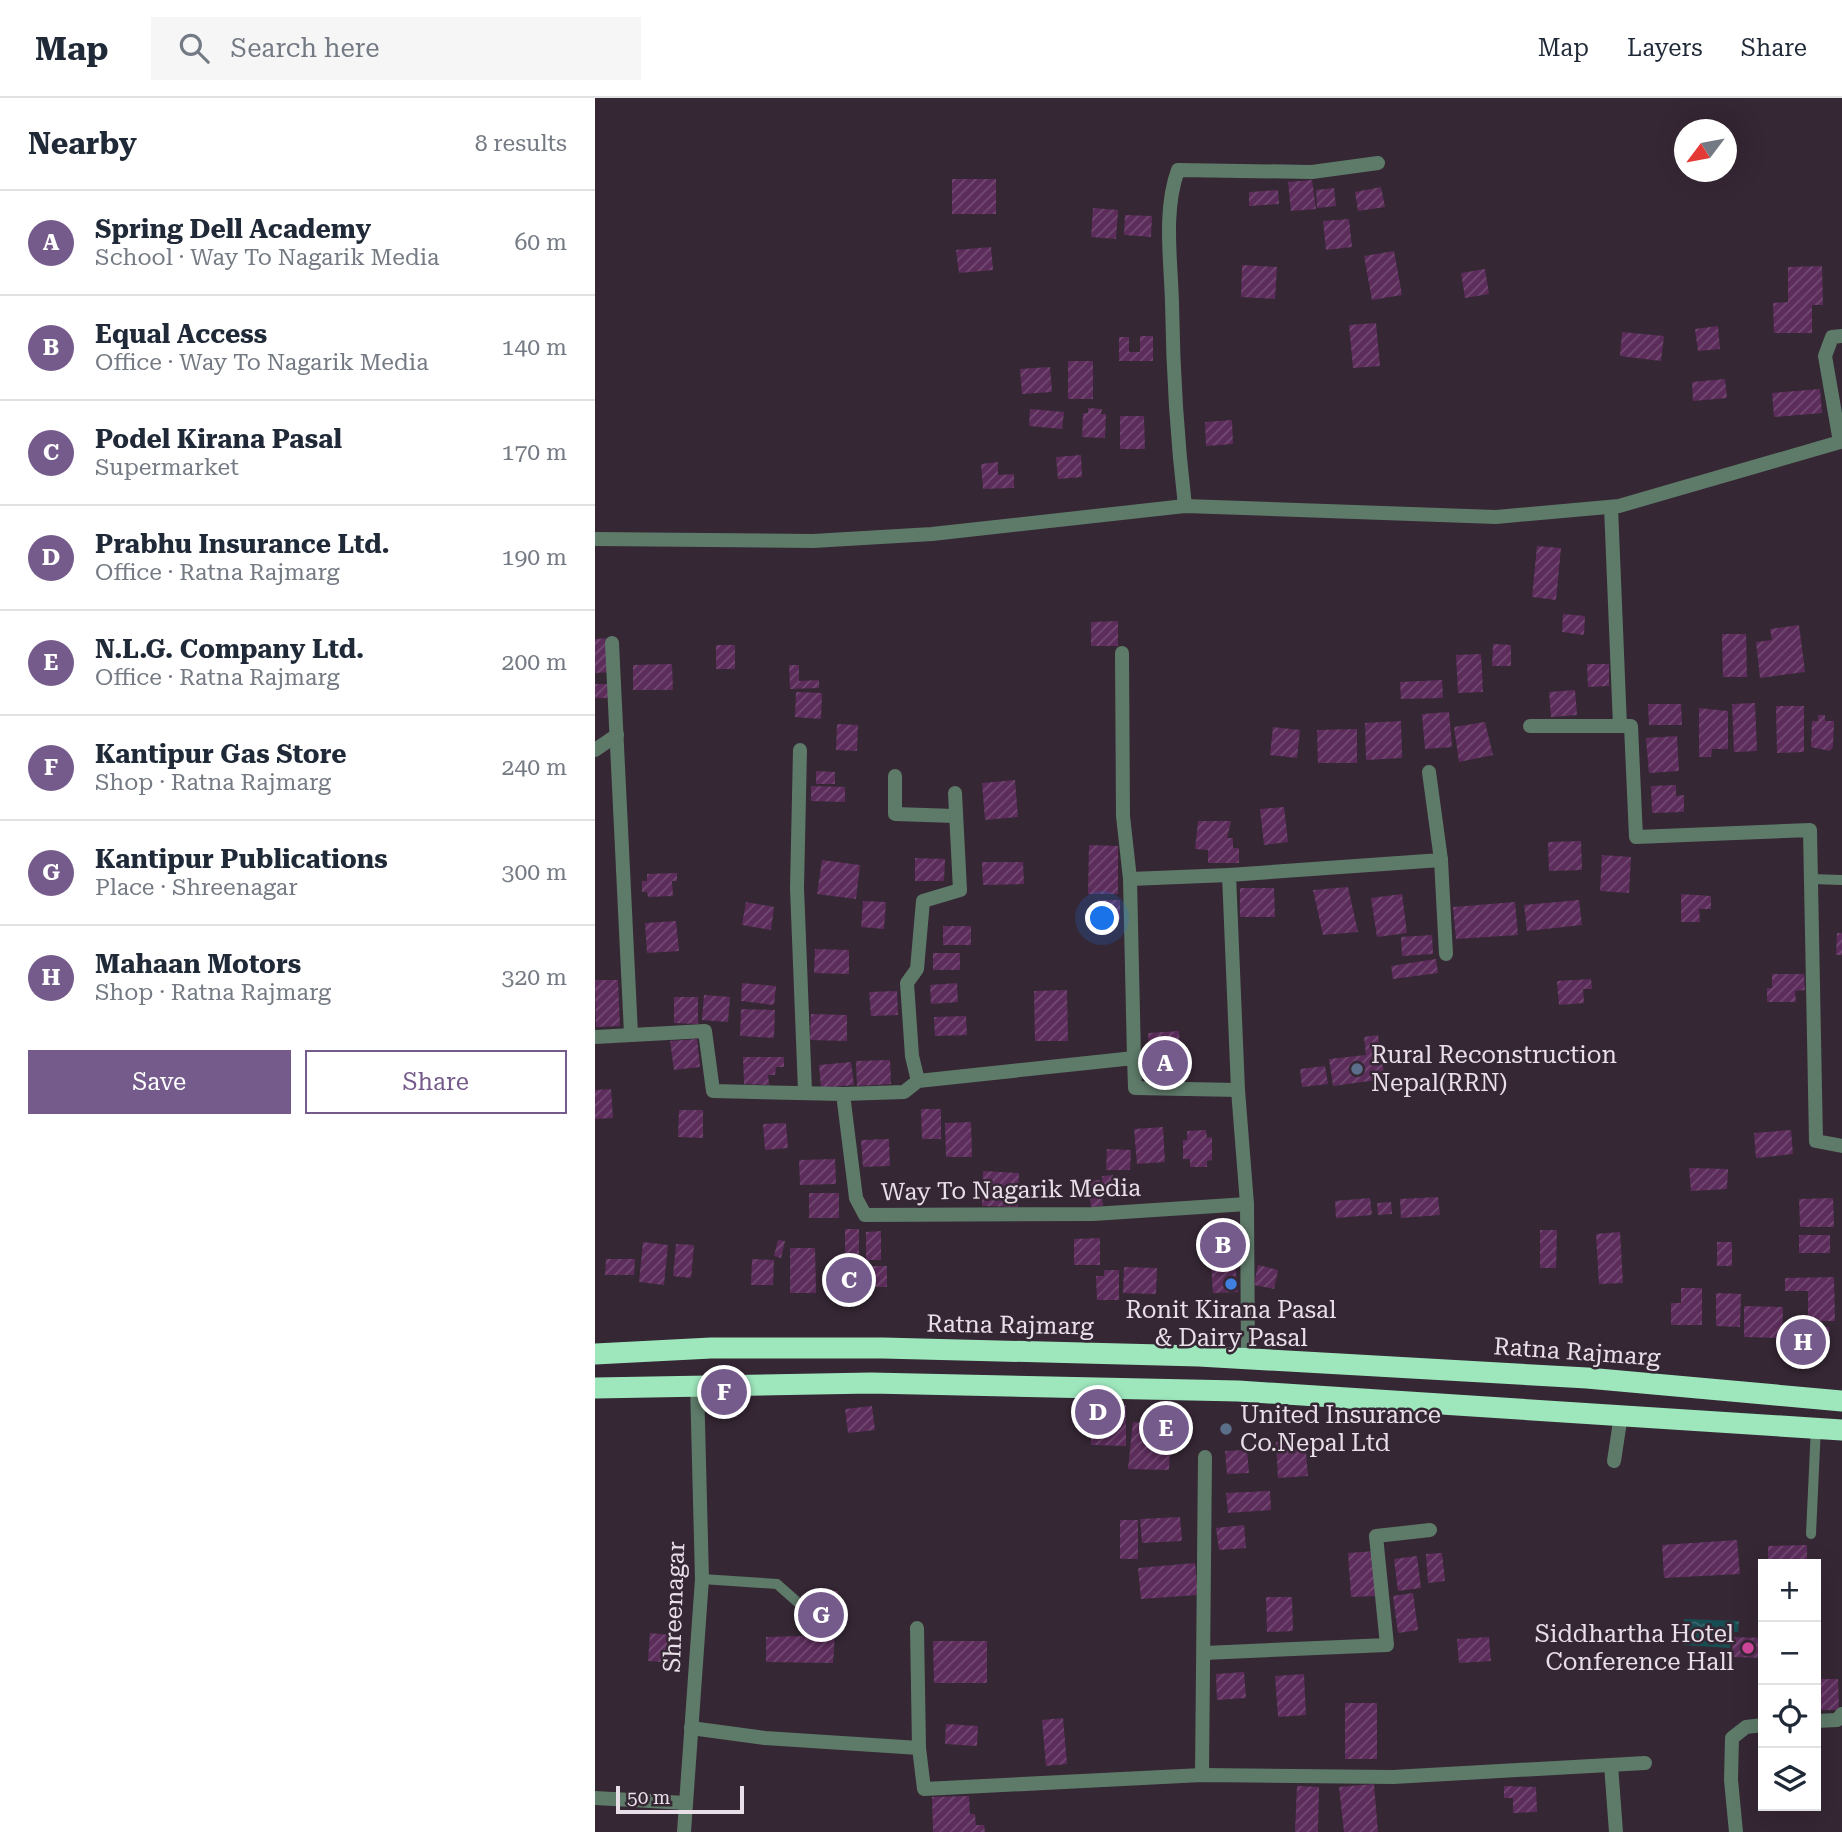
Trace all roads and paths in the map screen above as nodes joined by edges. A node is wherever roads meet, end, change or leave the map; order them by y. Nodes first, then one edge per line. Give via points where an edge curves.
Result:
1 (1378, 163) dead end
2 (1842, 336) edge
3 (1185, 506) junction
4 (1611, 507) junction
5 (595, 539) edge
6 (612, 643) dead end
7 (1122, 653) dead end
8 (1530, 726) dead end
9 (1620, 726) junction
10 (617, 735) junction
11 (595, 750) edge
12 (800, 750) dead end
13 (1429, 772) dead end
14 (895, 776) dead end
15 (955, 793) dead end
16 (955, 816) junction
17 (1441, 860) junction
18 (1229, 875) junction
19 (1130, 879) junction
20 (1811, 879) junction
21 (1842, 880) edge
22 (1446, 954) dead end
23 (631, 1034) junction
24 (595, 1037) edge
25 (1134, 1058) junction
26 (918, 1081) junction
27 (1238, 1090) junction
28 (805, 1091) junction
29 (843, 1094) junction
30 (1842, 1146) edge
31 (1247, 1204) junction
32 (595, 1354) edge
33 (1248, 1359) junction
34 (697, 1384) junction
35 (595, 1388) edge
36 (1842, 1401) edge
37 (1621, 1415) junction
38 (1817, 1426) junction
39 (1842, 1430) edge
40 (1205, 1457) dead end
41 (1614, 1461) dead end
42 (1430, 1530) dead end
43 (1811, 1534) dead end
44 (702, 1579) junction
45 (803, 1607) dead end
46 (918, 1628) dead end
47 (1204, 1653) junction
48 (1842, 1714) edge
49 (1821, 1721) edge
50 (1758, 1726) edge
51 (691, 1728) junction
52 (919, 1748) junction
53 (1645, 1763) dead end
54 (1611, 1765) junction
55 (1202, 1775) junction
56 (595, 1798) edge
57 (686, 1803) junction
58 (684, 1832) edge
59 (1616, 1832) edge
60 (1736, 1832) edge

1 - 3 street via 1313,172 1178,170 1172,185 1172,365
2 - 4 street via 1832,337 1825,356 1840,442
3 - 4 street via 1496,517
3 - 5 street via 932,534 813,541
4 - 9 street
6 - 10 street
7 - 19 street via 1123,816
8 - 9 street
9 - 20 street via 1631,726 1636,837 1810,830
10 - 11 street
10 - 23 street
12 - 28 street via 797,888
13 - 17 street
14 - 16 street via 895,814
15 - 16 street
16 - 26 street via 960,890 923,901 917,969 907,982
17 - 18 street
17 - 22 street
18 - 19 street
18 - 27 street
19 - 25 street
20 - 21 lane
20 - 30 street via 1817,1141
23 - 24 street
23 - 28 street via 705,1031 713,1091
25 - 26 street
25 - 27 street via 1135,1088
26 - 29 street via 904,1092
27 - 31 street
28 - 29 street
29 - 31 street, Way To Nagarik Media via 856,1198 865,1215 1093,1214
31 - 33 street
32 - 33 highway, Ratna Rajmarg via 711,1348 883,1348
33 - 36 highway, Ratna Rajmarg via 1587,1378
34 - 35 highway
34 - 37 highway via 1238,1391
34 - 44 street, Shreenagar
37 - 38 highway
37 - 41 street
38 - 39 highway
38 - 43 lane
40 - 47 street
42 - 47 street via 1376,1536 1387,1645
44 - 45 lane via 777,1584
44 - 51 street, Shreenagar
46 - 52 street
47 - 55 street
48 - 49 street via 1837,1720
50 - 60 street via 1746,1727 1733,1738
51 - 52 street
51 - 57 street, Shreenagar
52 - 55 street via 924,1789
53 - 54 street
54 - 55 street via 1393,1777
54 - 59 street
56 - 57 street
57 - 58 street, Shreenagar

